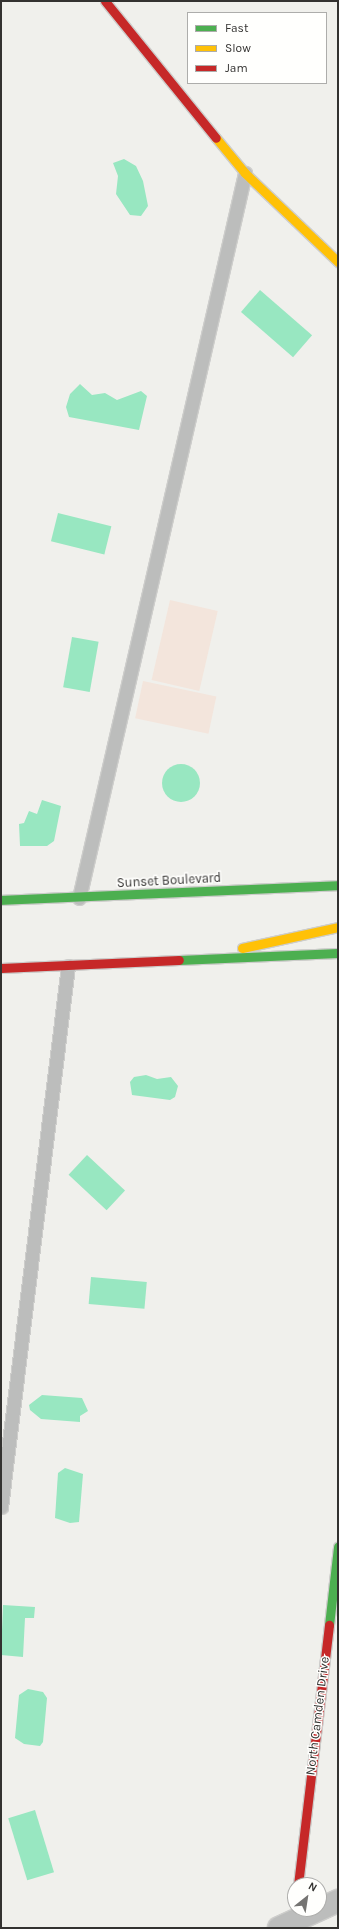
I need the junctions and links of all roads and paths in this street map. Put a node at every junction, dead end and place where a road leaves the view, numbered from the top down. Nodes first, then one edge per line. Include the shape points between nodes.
1 (105, 1) edge
2 (245, 173) junction
3 (338, 262) edge
4 (338, 885) edge
5 (79, 898) junction
6 (1, 900) edge
7 (338, 927) edge
8 (338, 954) edge
9 (174, 962) junction
10 (68, 966) junction
11 (1, 968) edge
12 (1, 1507) edge
13 (338, 1547) edge
14 (299, 1877) edge
15 (338, 1902) edge
16 (291, 1921) edge

1 - 2 main road
2 - 3 main road
2 - 5 lane
4 - 5 main road, Sunset Boulevard
5 - 6 main road, Sunset Boulevard
7 - 9 main road
8 - 9 main road
9 - 10 main road
10 - 11 main road
10 - 12 lane
13 - 14 main road, North Camden Drive
15 - 16 street

